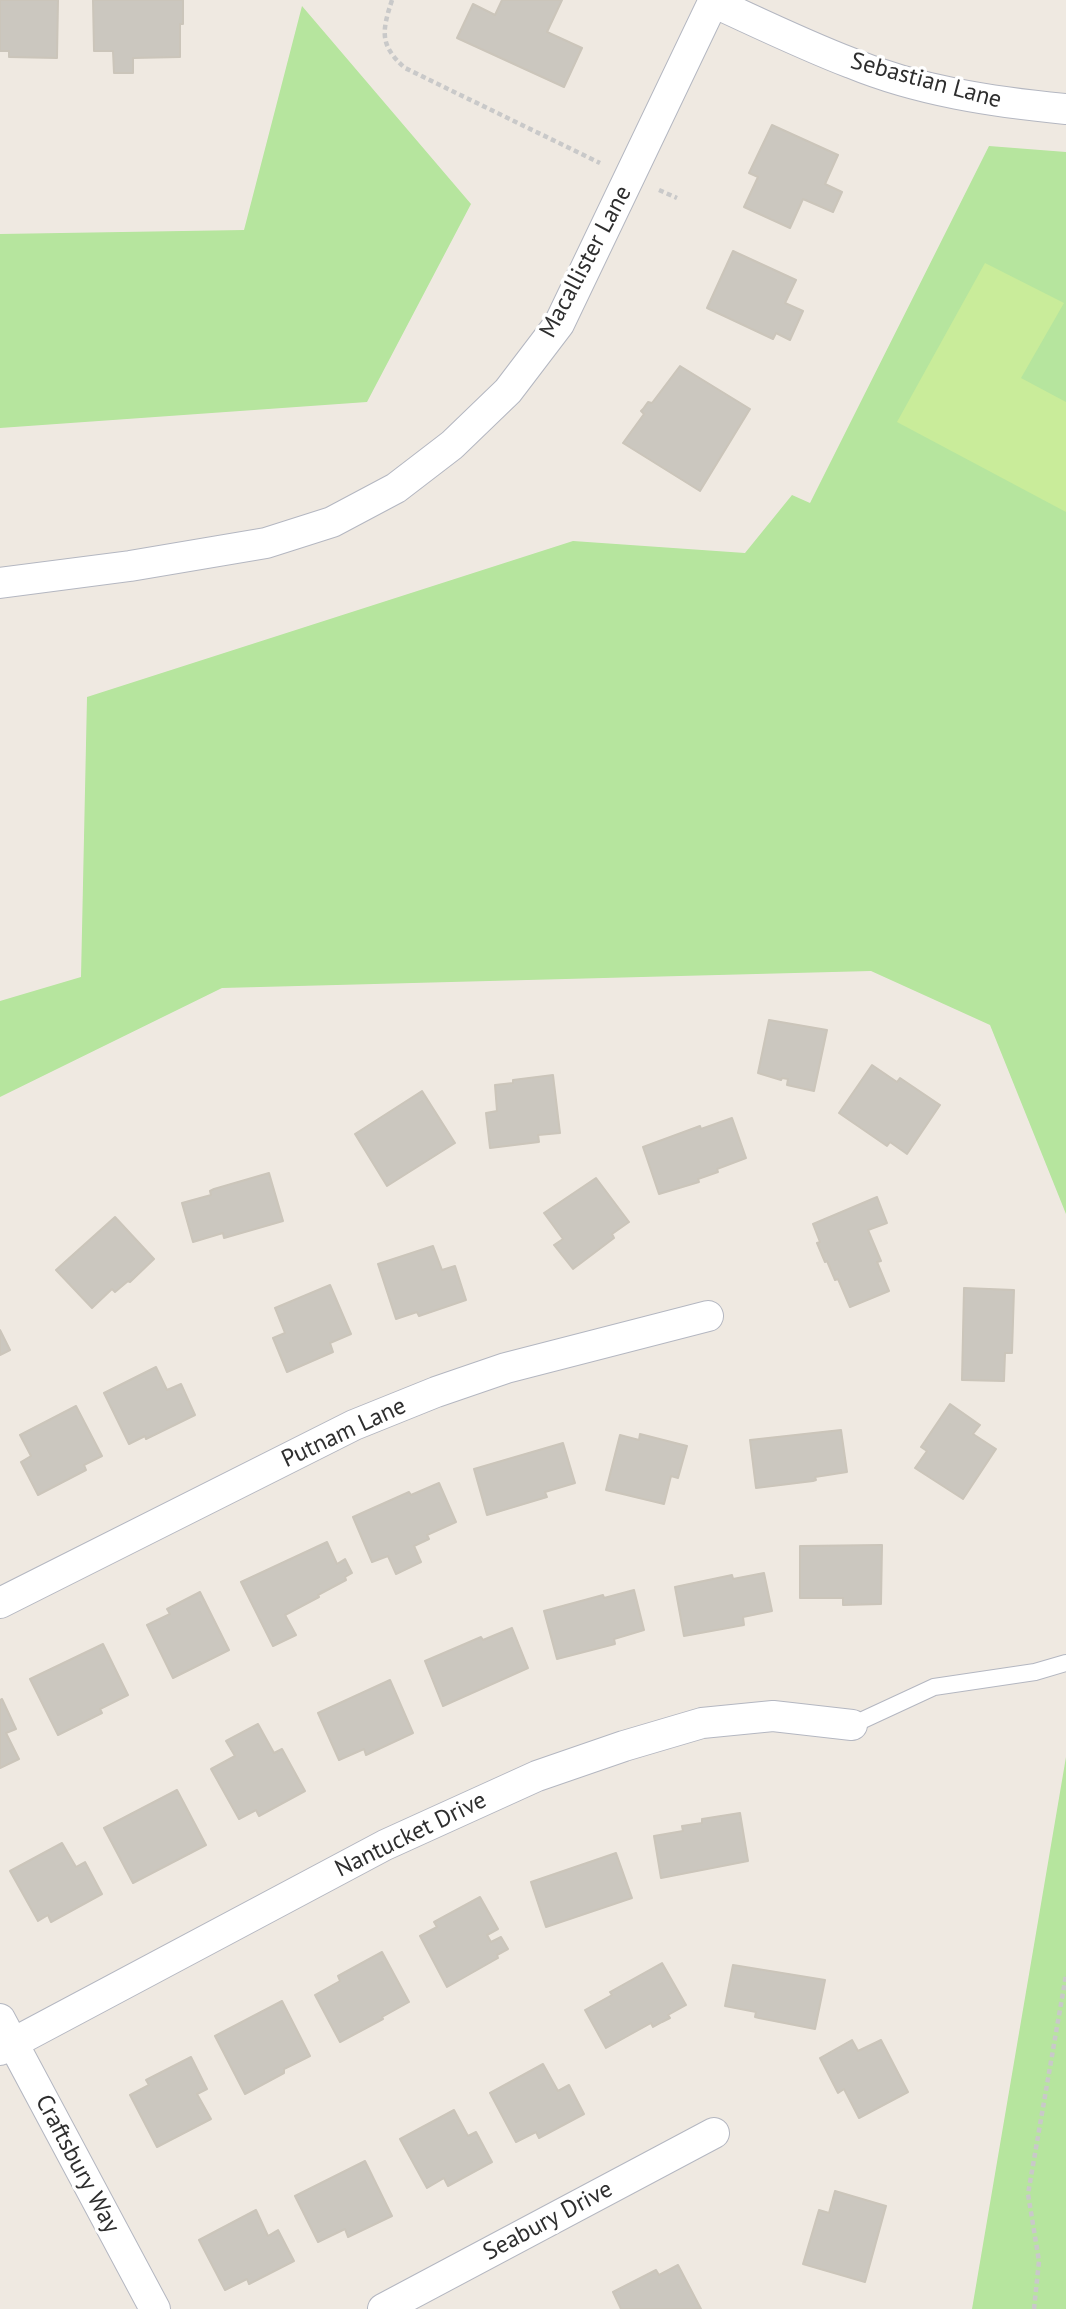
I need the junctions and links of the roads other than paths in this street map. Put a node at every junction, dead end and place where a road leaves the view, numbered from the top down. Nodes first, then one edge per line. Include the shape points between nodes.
1 (714, 1) edge
2 (1066, 109) edge
3 (0, 583) edge
4 (708, 1316) dead end
5 (0, 1603) edge
6 (1066, 1663) edge
7 (852, 1726) joint
8 (4, 2037) edge
9 (714, 2133) dead end
10 (155, 2309) edge
11 (383, 2309) edge

1 - 2 street, Sebastian Lane via 852,64 905,81 972,97
1 - 3 street, Macallister Lane via 559,324 508,391 452,445 396,488 332,522 266,543
4 - 5 street, Putnam Lane via 506,1368 366,1420
6 - 7 lane via 934,1687
7 - 8 street, Nantucket Drive via 773,1716 702,1723 537,1776 385,1845
8 - 10 street, Craftsbury Way
9 - 11 street, Seabury Drive

